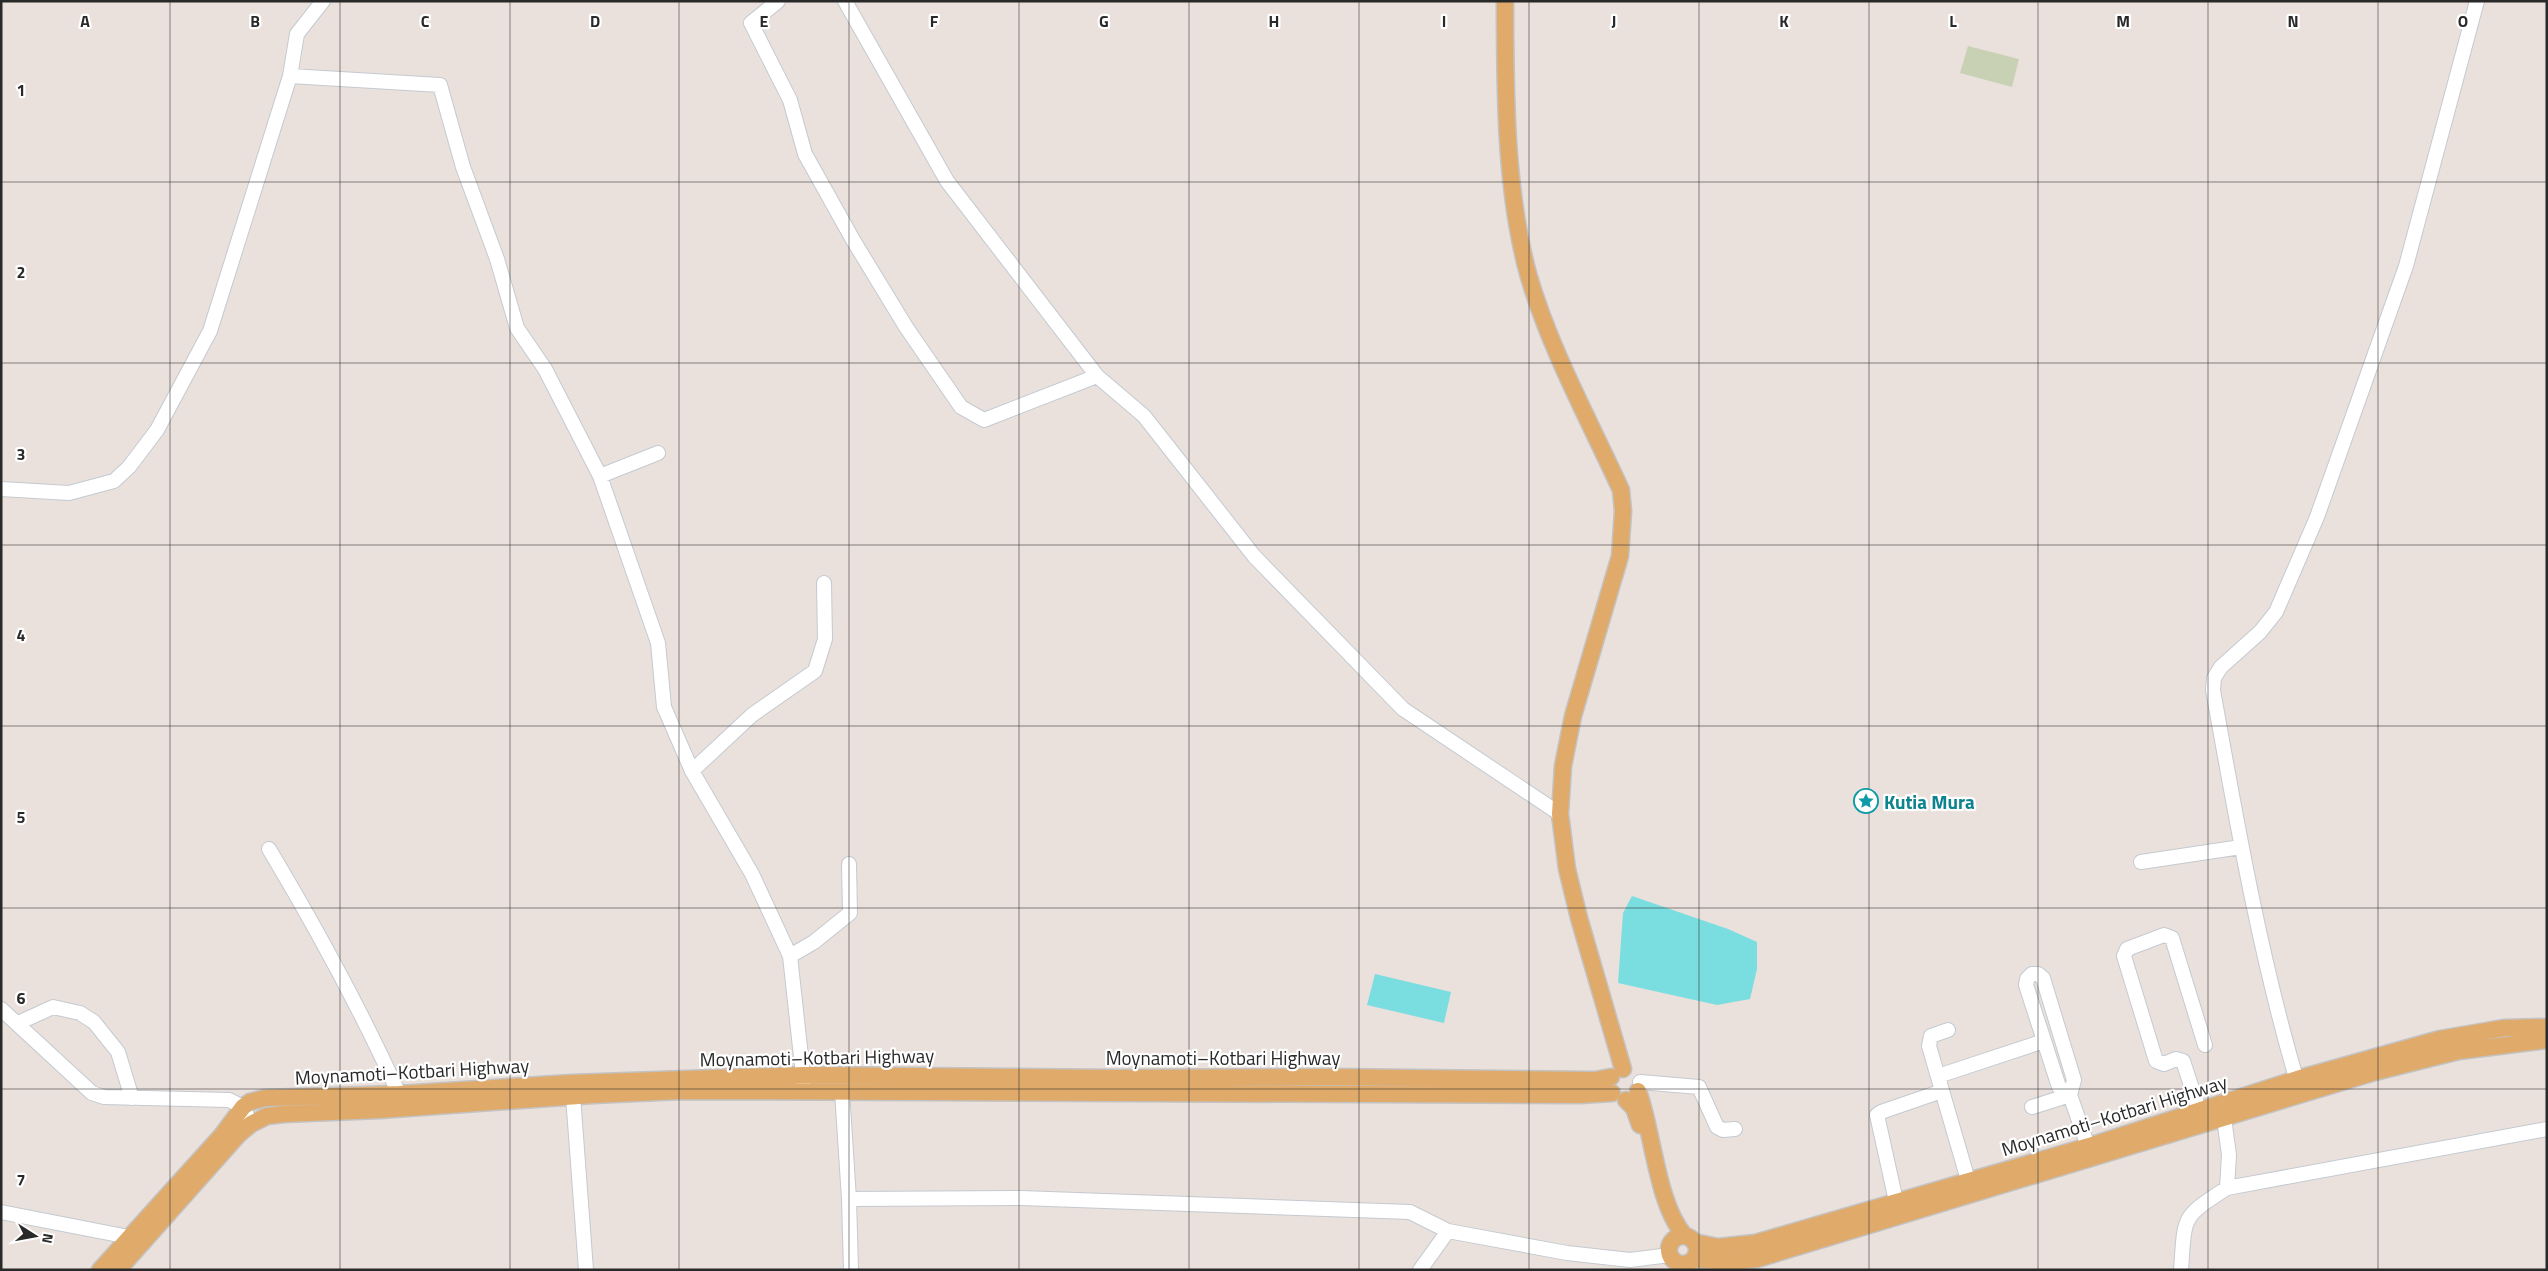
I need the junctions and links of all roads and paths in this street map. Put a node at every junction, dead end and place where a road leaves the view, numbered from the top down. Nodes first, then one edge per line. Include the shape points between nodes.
1 (323, 1) edge
2 (778, 1) edge
3 (845, 1) edge
4 (1505, 1) edge
5 (2477, 1) edge
6 (290, 76) junction
7 (1097, 376) junction
8 (658, 454) dead end
9 (600, 476) junction
10 (1, 489) edge
11 (824, 583) dead end
12 (692, 771) junction
13 (1560, 814) junction
14 (2241, 847) junction
15 (269, 849) dead end
16 (2141, 862) dead end
17 (849, 864) dead end
18 (790, 956) junction
19 (1, 1009) edge
20 (18, 1023) junction
21 (2547, 1027) edge
22 (1948, 1030) dead end
23 (2547, 1040) edge
24 (2044, 1041) junction
25 (2205, 1045) dead end
26 (1938, 1076) junction
27 (804, 1083) junction
28 (1116, 1085) junction
29 (1625, 1085) junction
30 (2299, 1087) junction
31 (842, 1091) junction
32 (1942, 1091) junction
33 (399, 1094) junction
34 (2070, 1095) junction
35 (573, 1096) junction
36 (132, 1098) junction
37 (243, 1107) junction
38 (2032, 1107) dead end
39 (2199, 1110) junction
40 (2224, 1118) junction
41 (251, 1124) junction
42 (1735, 1129) dead end
43 (2547, 1130) edge
44 (2090, 1152) junction
45 (1968, 1180) junction
46 (2227, 1188) junction
47 (849, 1199) junction
48 (1896, 1200) junction
49 (1, 1212) edge
50 (1448, 1231) junction
51 (133, 1242) junction
52 (1685, 1255) edge
53 (100, 1270) edge
54 (118, 1270) edge
55 (586, 1270) edge
56 (851, 1270) edge
57 (1420, 1270) edge
58 (2181, 1270) edge

1 - 6 street via 296,34
2 - 7 street via 751,23 790,100 805,154 852,240 906,328 961,407 984,420
3 - 7 street via 947,181
4 - 13 main road via 1508,143 1529,277 1548,328 1621,490 1623,512 1620,556 1573,716 1563,766
5 - 14 street via 2406,266 2317,518 2276,612 2214,678 2213,690
6 - 9 street via 440,85 463,166 497,259 517,328 545,369
6 - 10 street via 210,331 157,430 114,481 69,493
7 - 13 street via 1144,416 1254,556 1403,709
8 - 9 street
9 - 12 street via 658,643 664,707
11 - 12 street via 825,639 815,670 752,716
12 - 18 street via 752,874
13 - 29 main road via 1579,918
14 - 16 street
14 - 30 street via 2271,989
15 - 33 street via 323,938 368,1024
17 - 18 street via 850,913 814,942
18 - 27 street
19 - 20 street
20 - 36 street via 92,1093
20 - 36 street via 53,1007 80,1013 94,1022 118,1052
21 - 30 main road, Moynamoti–Kotbari Highway via 2504,1028 2440,1039
22 - 26 street via 1931,1036 1929,1040
23 - 30 main road, Moynamoti–Kotbari Highway via 2459,1051
24 - 26 street
24 - 34 street via 2059,1087
24 - 34 street via 2026,985 2032,974 2043,978 2074,1080
25 - 39 street via 2172,938 2164,935 2127,949 2124,956 2156,1061 2164,1064 2176,1059 2183,1061
26 - 32 street
27 - 28 main road, Moynamoti–Kotbari Highway
27 - 31 main road, Moynamoti–Kotbari Highway
27 - 33 main road, Moynamoti–Kotbari Highway via 571,1083
27 - 35 main road, Moynamoti–Kotbari Highway
28 - 29 main road, Moynamoti–Kotbari Highway via 1329,1077 1595,1080
28 - 31 main road, Moynamoti–Kotbari Highway
29 - 42 street via 1699,1087 1717,1127
29 - 52 main road
30 - 39 main road, Moynamoti–Kotbari Highway
30 - 40 main road, Moynamoti–Kotbari Highway
31 - 47 street
32 - 45 street
32 - 48 street via 1877,1115
33 - 37 main road, Moynamoti–Kotbari Highway via 265,1098
34 - 38 street
34 - 44 street
35 - 41 main road, Moynamoti–Kotbari Highway via 284,1114 267,1116
35 - 55 street
36 - 37 street via 229,1100
37 - 41 street
37 - 51 main road, Moynamoti–Kotbari Highway
39 - 44 main road, Moynamoti–Kotbari Highway
40 - 44 main road, Moynamoti–Kotbari Highway
40 - 46 street via 2229,1155
41 - 51 main road, Moynamoti–Kotbari Highway
43 - 46 street
44 - 45 main road, Moynamoti–Kotbari Highway
44 - 52 main road, Moynamoti–Kotbari Highway via 1756,1260 1730,1262
45 - 48 main road, Moynamoti–Kotbari Highway
46 - 58 street via 2193,1210 2184,1226
47 - 50 street via 1022,1198 1410,1212
47 - 56 street
48 - 52 main road, Moynamoti–Kotbari Highway via 1755,1243
49 - 51 street
50 - 52 street via 1567,1253 1630,1260
50 - 57 street
51 - 53 main road, Moynamoti–Kotbari Highway
51 - 54 main road, Moynamoti–Kotbari Highway

